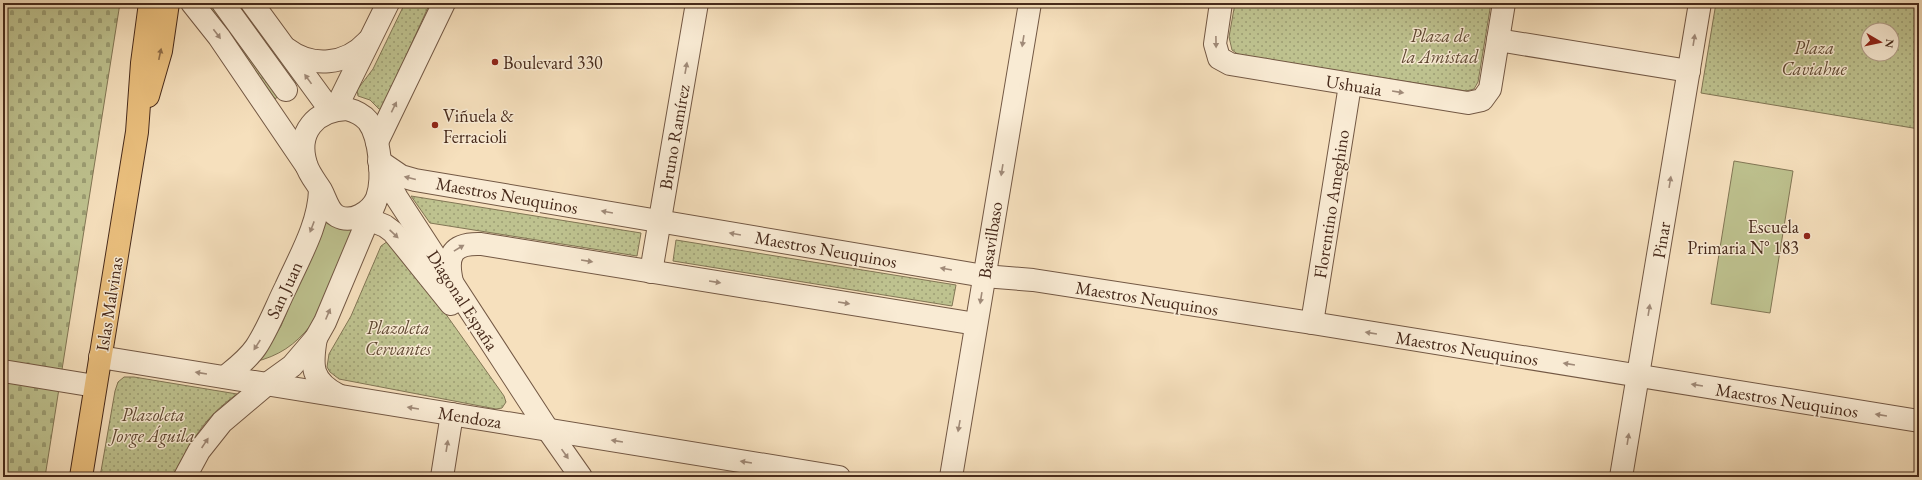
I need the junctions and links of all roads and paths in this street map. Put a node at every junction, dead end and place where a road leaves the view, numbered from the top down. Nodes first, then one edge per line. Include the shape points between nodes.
1 (150, 3) edge
2 (168, 3) edge
3 (192, 3) edge
4 (223, 3) edge
5 (252, 3) edge
6 (388, 3) edge
7 (444, 3) edge
8 (697, 3) edge
9 (1030, 3) edge
10 (1221, 3) edge
11 (1504, 3) edge
12 (1700, 3) edge
13 (371, 38) junction
14 (1498, 40) junction
15 (285, 48) junction
16 (1689, 71) junction
17 (1350, 84) junction
18 (286, 90) dead end
19 (333, 110) junction
20 (137, 132) junction
21 (379, 157) junction
22 (306, 165) junction
23 (320, 190) junction
24 (368, 212) junction
25 (660, 221) junction
26 (652, 272) junction
27 (984, 276) junction
28 (452, 282) junction
29 (1312, 323) junction
30 (976, 324) junction
31 (316, 338) junction
32 (100, 357) junction
33 (3, 371) edge
34 (1638, 376) junction
35 (225, 377) junction
36 (267, 384) junction
37 (95, 386) junction
38 (339, 396) junction
39 (452, 414) junction
40 (1919, 421) edge
41 (548, 430) junction
42 (81, 477) edge
43 (185, 477) edge
44 (442, 477) edge
45 (581, 477) edge
46 (839, 477) edge
47 (951, 477) edge
48 (1621, 477) edge

1 - 20 main road, Islas Malvinas
20 -> 2 main road, Islas Malvinas via 158,63
3 -> 22 street via 219,37
4 - 18 street
5 - 15 street
6 - 13 street
21 -> 7 street
25 -> 8 street, Bruno Ramírez
9 -> 27 street, Basavilbaso
10 -> 17 street, Ushuaia via 1215,44 1219,58 1224,62
11 - 14 street, Ushuaia
16 -> 12 street, Pinar
13 - 15 street via 353,54 331,61 300,58
13 - 19 street
14 - 16 street
17 -> 14 street, Ushuaia via 1475,103 1482,100 1490,89
19 -> 15 street
34 -> 16 street, Pinar
17 - 29 street, Florentino Ameghino
19 - 21 street, Diagonal España via 347,109 361,114 374,130
19 - 22 street via 318,117 308,130 304,153
20 - 32 main road, Islas Malvinas
21 - 24 street, Diagonal España via 380,182
25 -> 21 street, Maestros Neuquinos via 415,180 401,176
21 - 28 street, Diagonal España via 395,195
22 - 23 street
23 - 24 street via 328,206 338,216 345,218
23 -> 35 street, San Juan via 314,224 269,323 248,357
31 -> 24 street via 325,322
24 -> 41 street, Diagonal España via 402,241
25 - 26 street, Bruno Ramírez
27 -> 25 street, Maestros Neuquinos
28 -> 26 street via 450,263 453,252 460,246 470,244
26 -> 30 street
27 - 29 street, Maestros Neuquinos via 1033,280
27 -> 30 street, Basavilbaso
28 - 41 street, Diagonal España
34 -> 29 street, Maestros Neuquinos
30 -> 47 street, Basavilbaso
31 - 36 street via 292,366
31 - 38 street via 315,374 319,382
35 -> 32 street, Mendoza
32 - 37 main road, Islas Malvinas
33 - 37 street
40 -> 34 street, Maestros Neuquinos
48 -> 34 street, Pinar
35 - 36 street, Mendoza
36 - 38 street, Mendoza
43 -> 36 street via 210,435
37 - 42 main road, Islas Malvinas
39 -> 38 street, Mendoza
39 - 41 street, Mendoza
44 -> 39 street
41 -> 45 street, Diagonal España
46 -> 41 street, Mendoza

